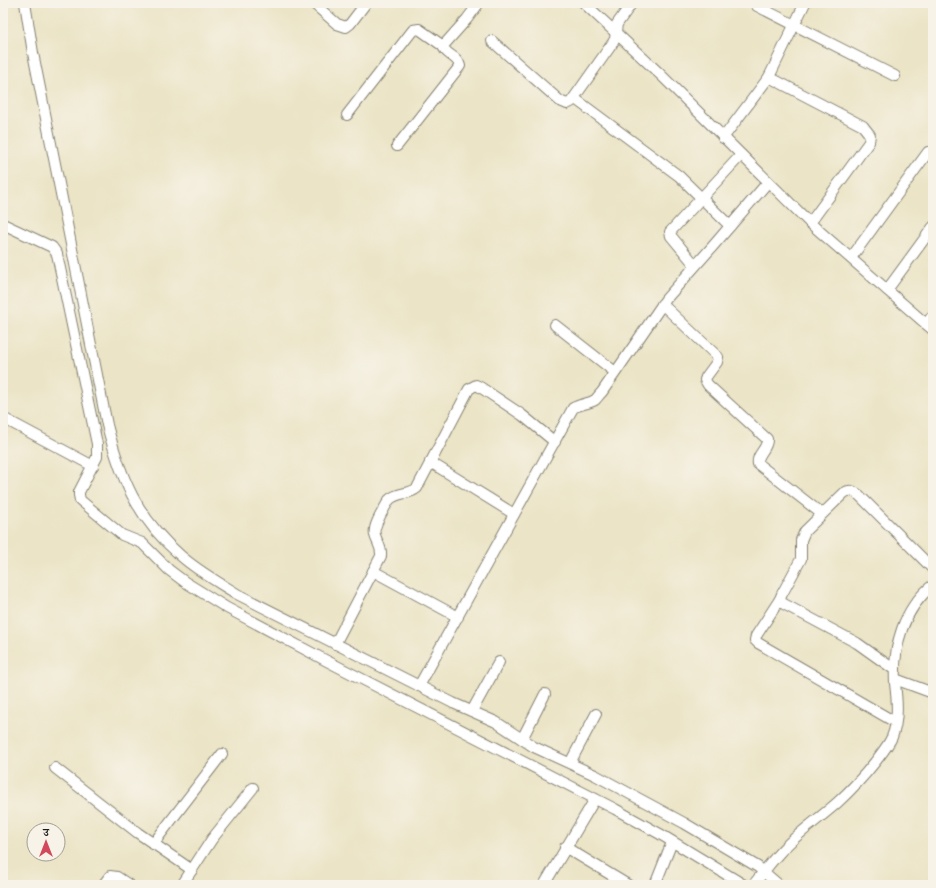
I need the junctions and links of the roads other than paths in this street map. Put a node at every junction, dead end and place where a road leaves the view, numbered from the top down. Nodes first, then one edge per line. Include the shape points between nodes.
1 (25, 3) edge
2 (313, 3) edge
3 (366, 3) edge
4 (479, 3) edge
5 (584, 3) edge
6 (632, 3) edge
7 (755, 3) edge
8 (805, 3) edge
9 (794, 25) junction
10 (615, 33) junction
11 (492, 41) dead end
12 (443, 46) junction
13 (895, 76) dead end
14 (769, 77) junction
15 (574, 98) junction
16 (348, 115) dead end
17 (723, 138) junction
18 (397, 146) dead end
19 (928, 152) dead end
20 (741, 155) junction
21 (768, 182) junction
22 (701, 198) junction
23 (810, 222) junction
24 (3, 224) edge
25 (730, 226) junction
26 (933, 227) edge
27 (851, 258) junction
28 (696, 265) junction
29 (887, 290) junction
30 (662, 304) junction
31 (933, 315) edge
32 (555, 325) dead end
33 (930, 327) edge
34 (616, 372) junction
35 (3, 418) edge
36 (554, 442) junction
37 (430, 462) junction
38 (93, 466) junction
39 (514, 514) junction
40 (822, 514) junction
41 (933, 569) edge
42 (373, 571) junction
43 (933, 585) edge
44 (780, 599) junction
45 (458, 617) junction
46 (335, 644) junction
47 (499, 662) dead end
48 (895, 675) junction
49 (419, 686) junction
50 (933, 693) edge
51 (545, 694) dead end
52 (472, 711) junction
53 (596, 714) dead end
54 (895, 722) junction
55 (522, 739) junction
56 (222, 754) dead end
57 (570, 763) junction
58 (55, 768) dead end
59 (253, 788) dead end
60 (595, 799) junction
61 (672, 842) junction
62 (153, 844) junction
63 (565, 847) junction
64 (192, 870) junction
65 (755, 880) edge
66 (103, 885) edge
67 (129, 885) edge
68 (182, 885) edge
69 (544, 885) edge
70 (628, 885) edge
71 (655, 885) edge
72 (779, 885) edge

1 - 46 street via 105,417 114,453 129,491 145,517 181,556 195,567 237,594
2 - 3 street via 337,24 346,27
4 - 12 street
5 - 10 street
6 - 10 street via 617,24
7 - 9 street via 756,6
8 - 9 street
9 - 13 street
9 - 14 street
10 - 15 street via 612,44
10 - 17 street
11 - 15 street via 560,102 567,104
12 - 16 street via 419,29 413,30
12 - 18 street via 444,50 458,60 460,66
14 - 17 street
14 - 23 street via 863,126 870,135 869,142
15 - 22 street via 688,183
17 - 20 street
19 - 27 street
20 - 21 street
20 - 22 street
21 - 23 street
21 - 25 street
22 - 25 street
22 - 28 street via 670,232
23 - 27 street
24 - 38 street via 52,247 57,254 97,444 97,458
25 - 28 street
26 - 29 street
27 - 29 street
28 - 30 street
29 - 33 street
30 - 34 street
30 - 40 street via 718,357 705,380 767,439 767,445 757,459 758,464
31 - 33 street
32 - 34 street
34 - 36 street via 594,400 573,408
35 - 38 street
36 - 37 street via 518,412 476,386 469,389
36 - 39 street
37 - 39 street
37 - 42 street via 417,488 392,497 376,524 374,534 382,552
38 - 60 street via 80,492 80,500 118,532 142,543 185,582 227,608 327,661
39 - 45 street
40 - 41 street via 847,490 852,491
40 - 44 street via 803,535 800,558
42 - 45 street
42 - 46 street
43 - 48 street via 918,599 903,624 896,652
44 - 48 street via 782,603 857,643
44 - 54 street via 755,640
45 - 49 street
46 - 49 street
47 - 52 street
48 - 50 street
48 - 54 street
49 - 52 street
51 - 55 street
52 - 55 street via 496,722
53 - 57 street
54 - 65 street via 892,737 868,770 838,802 785,847
55 - 57 street
56 - 62 street
57 - 65 street via 684,823
58 - 62 street
59 - 64 street via 212,839
60 - 61 street
60 - 63 street
61 - 65 street
61 - 71 street
62 - 64 street
63 - 69 street
63 - 70 street
64 - 68 street
65 - 72 street
66 - 67 street via 110,876 113,876

